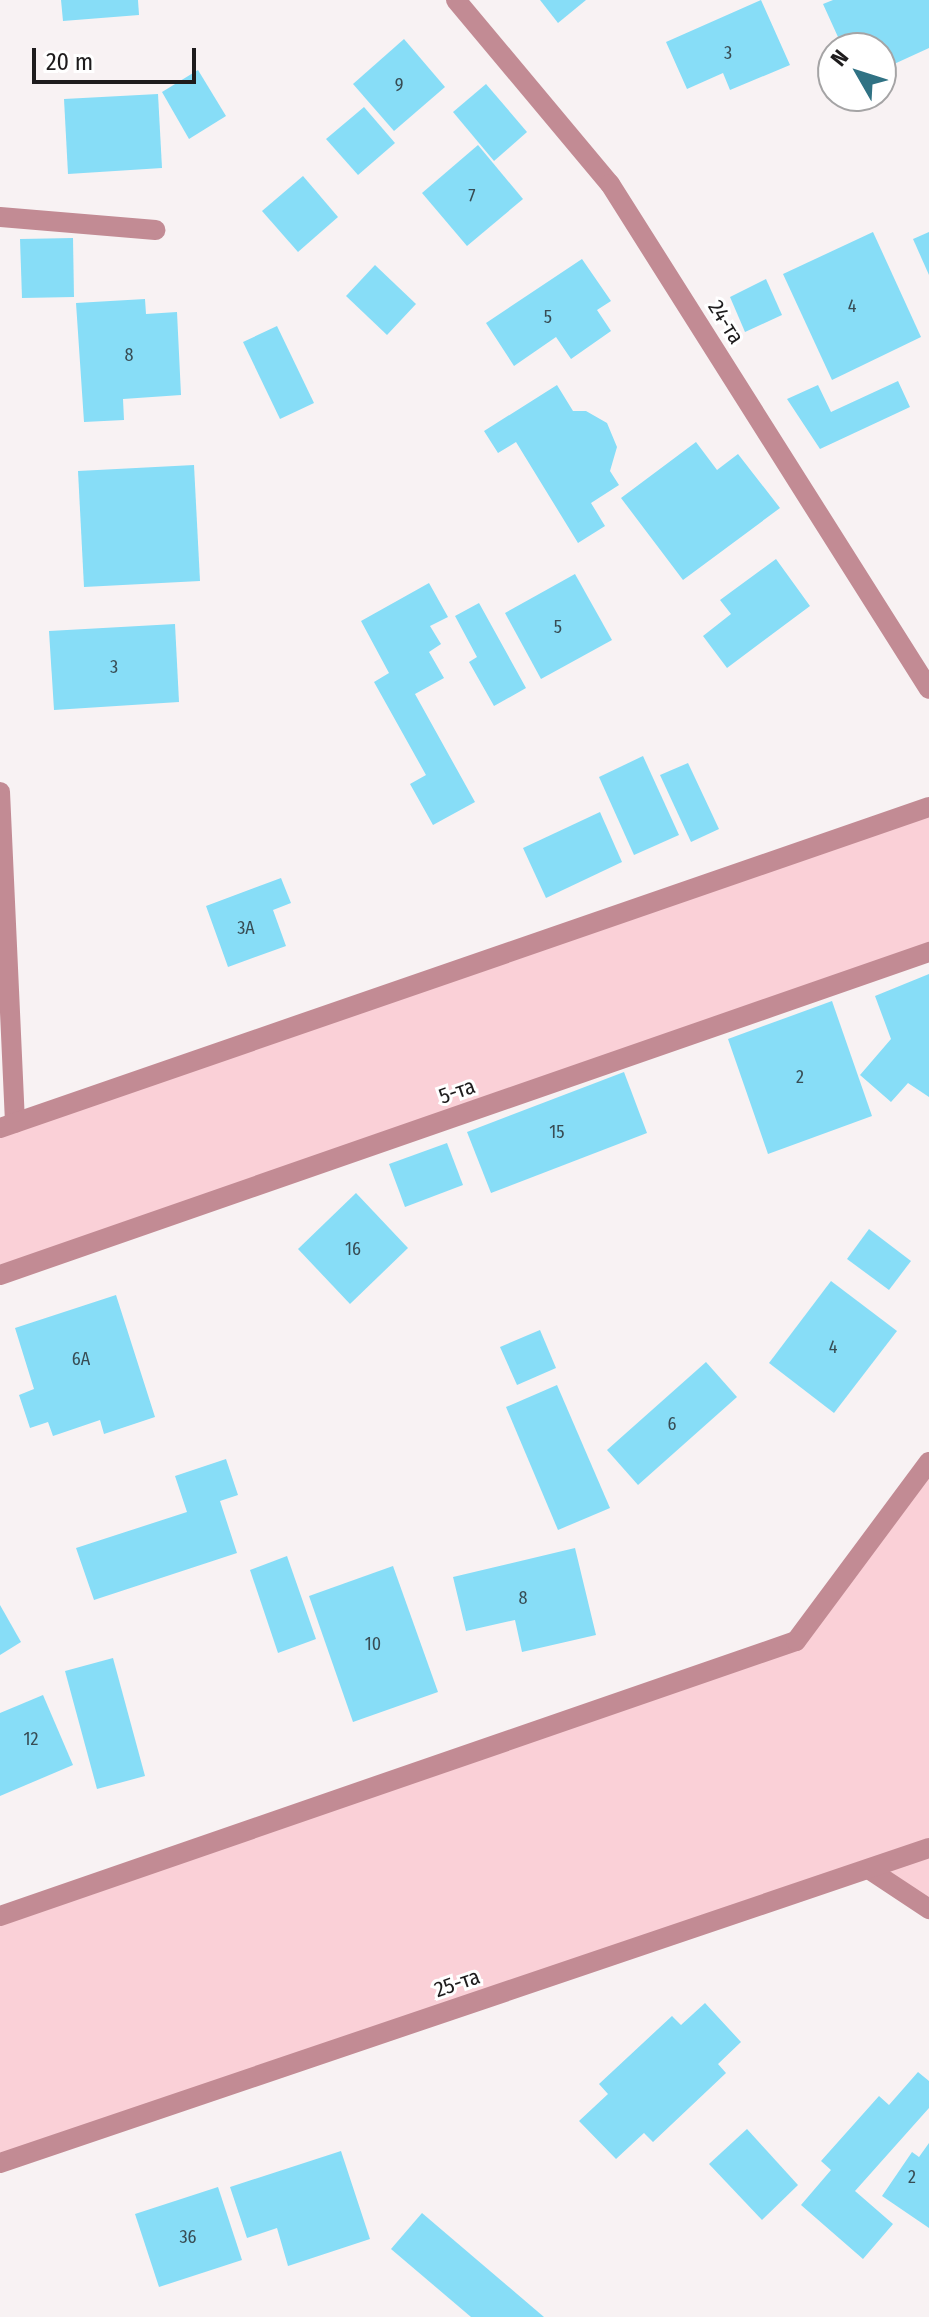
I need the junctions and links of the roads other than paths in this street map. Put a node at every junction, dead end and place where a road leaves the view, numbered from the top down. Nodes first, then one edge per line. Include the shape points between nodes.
1 (456, 0) edge
2 (0, 217) edge
3 (155, 230) dead end
4 (929, 689) edge
5 (0, 792) edge
6 (929, 807) edge
7 (929, 952) edge
8 (7, 1126) edge
9 (0, 1275) edge
10 (929, 1462) edge
11 (929, 1848) edge
12 (870, 1870) junction
13 (929, 1909) edge
14 (0, 1916) edge
15 (0, 2163) edge

1 - 4 street, 24-та via 610,184
2 - 3 street
5 - 8 street
6 - 8 street
7 - 9 street, 5-та
10 - 14 street via 796,1641
11 - 12 street, 25-та
12 - 13 street
12 - 15 street, 25-та

